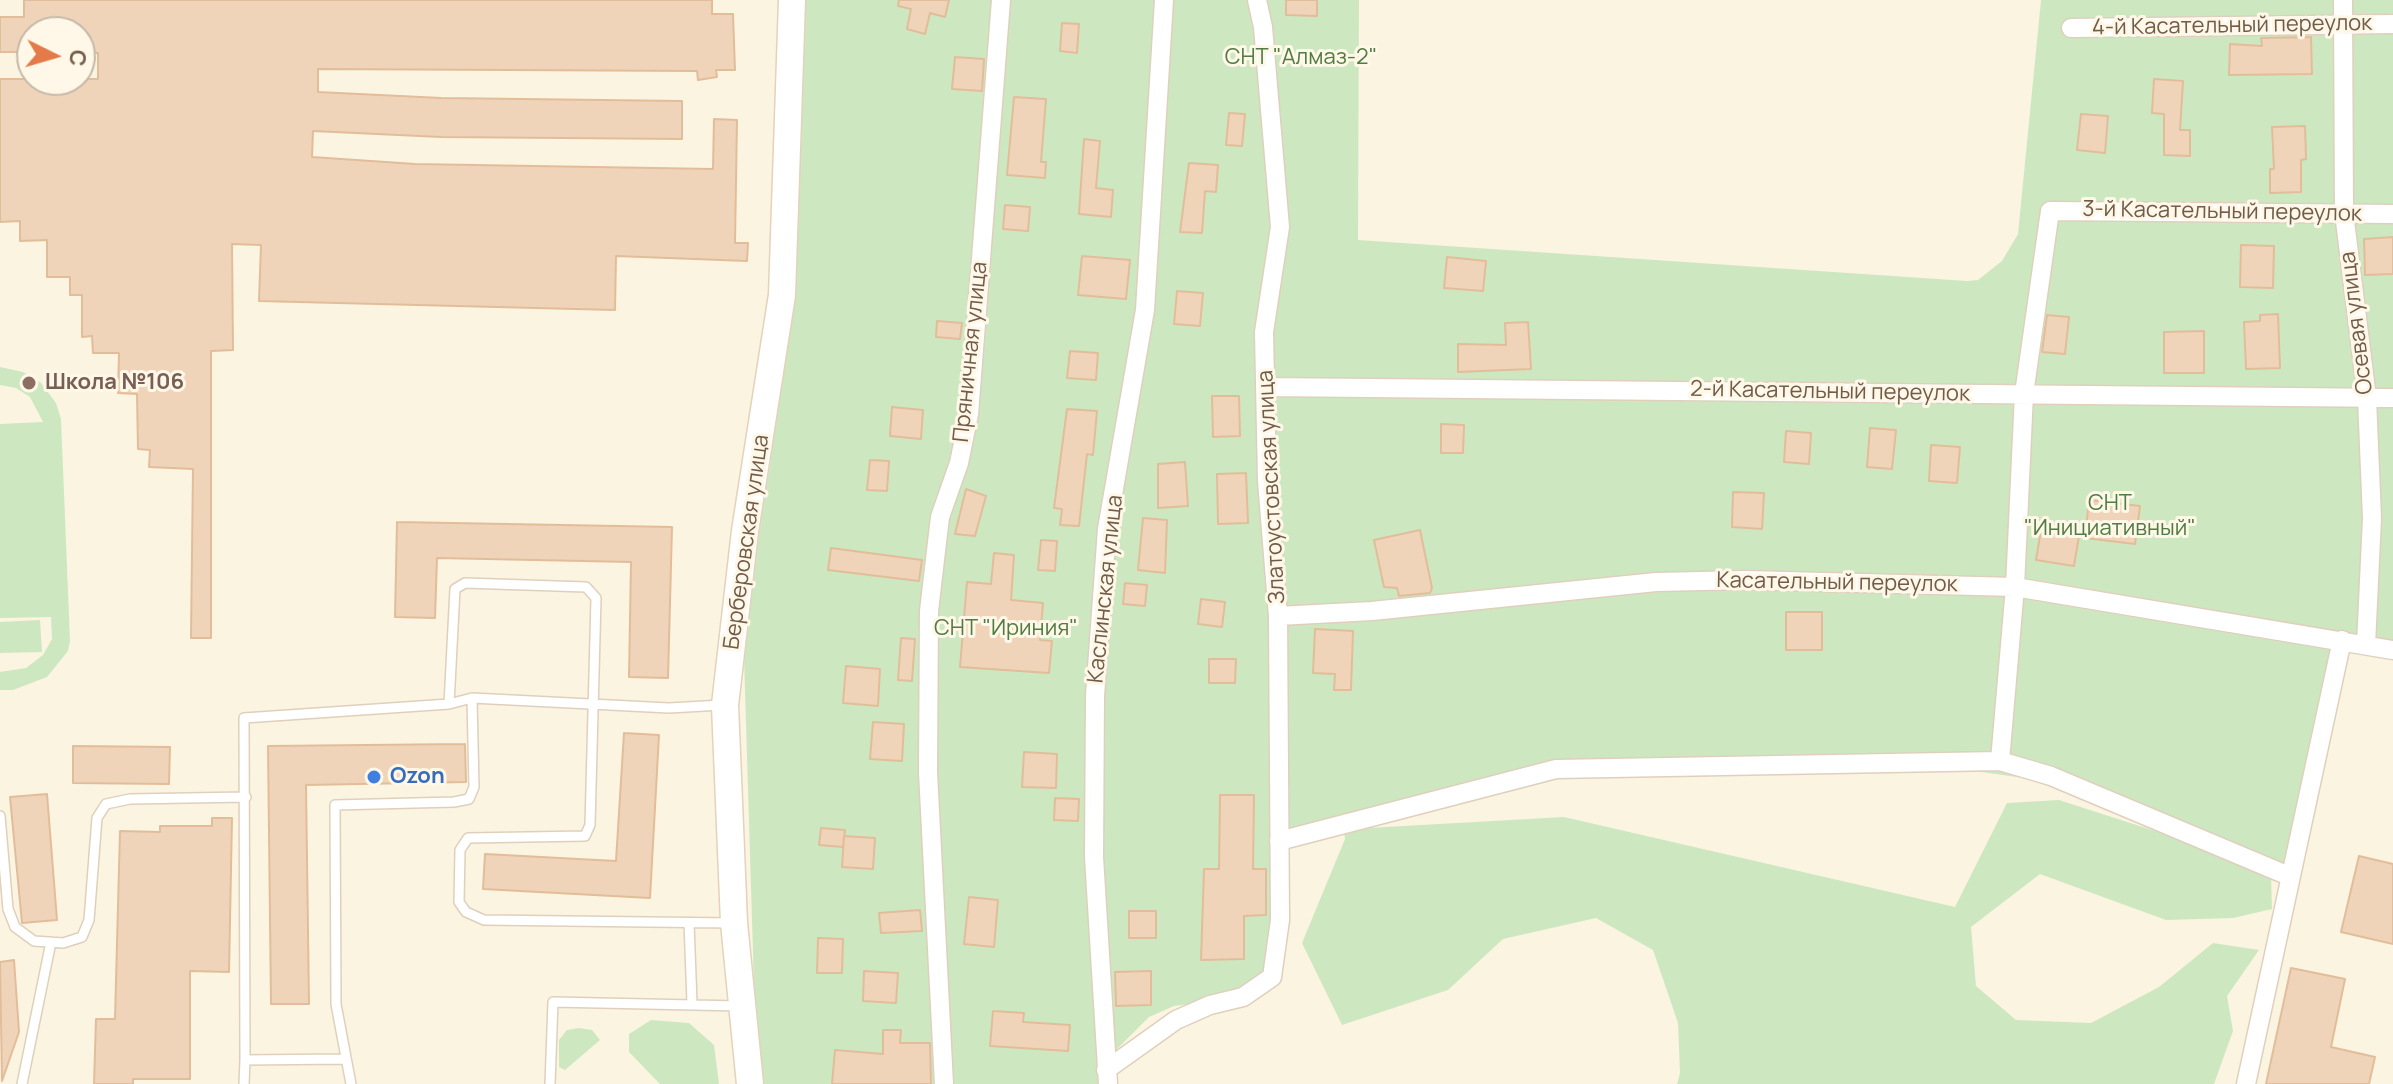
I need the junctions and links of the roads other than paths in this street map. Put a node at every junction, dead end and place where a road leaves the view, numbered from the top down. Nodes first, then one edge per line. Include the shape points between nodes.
1 (792, 0) edge
2 (1001, 0) edge
3 (1164, 0) edge
4 (1257, 0) edge
5 (2343, 0) edge
6 (2343, 24) junction
7 (2393, 24) edge
8 (2071, 28) dead end
9 (2344, 213) junction
10 (2393, 214) edge
11 (1267, 387) junction
12 (2024, 394) junction
13 (2367, 398) junction
14 (2393, 398) edge
15 (2015, 587) junction
16 (1278, 616) junction
17 (2342, 640) junction
18 (2366, 645) junction
19 (2393, 650) edge
20 (472, 698) junction
21 (593, 703) junction
22 (449, 704) junction
23 (725, 705) junction
24 (2000, 761) junction
25 (246, 797) junction
26 (0, 816) edge
27 (1279, 841) junction
28 (2289, 876) junction
29 (689, 923) junction
30 (734, 923) junction
31 (51, 942) junction
32 (692, 1003) junction
33 (743, 1006) junction
34 (344, 1059) junction
35 (245, 1060) junction
36 (1107, 1077) edge
37 (22, 1084) edge
38 (244, 1084) edge
39 (351, 1084) edge
40 (550, 1084) edge
41 (750, 1084) edge
42 (944, 1084) edge
43 (2246, 1084) edge

1 - 23 street, Берберовская улица via 782,295 745,531
2 - 42 street, Пряничная улица via 969,414 940,517 929,611 928,772
3 - 36 street, Каслинская улица via 1145,310 1107,529 1095,696 1094,857
4 - 11 street, Златоустовская улица via 1280,227 1264,332
5 - 6 street, Осевая улица
6 - 7 street, 4-й Касательный переулок
6 - 8 street, 4-й Касательный переулок
6 - 9 street, Осевая улица
9 - 10 street, 3-й Касательный переулок
9 - 12 street, 3-й Касательный переулок via 2050,211
9 - 13 street, Осевая улица
11 - 12 street, 2-й Касательный переулок
11 - 16 street, Златоустовская улица via 1267,481
12 - 13 street, 2-й Касательный переулок
12 - 15 street
13 - 14 street, 2-й Касательный переулок
13 - 18 street, Осевая улица via 2372,518
15 - 16 street, Касательный переулок via 1656,582
15 - 17 street, Касательный переулок
15 - 24 street
16 - 27 street, Златоустовская улица
17 - 18 street, Касательный переулок
17 - 28 street
18 - 19 street, Касательный переулок
20 - 21 lane
20 - 22 lane
20 - 34 lane via 474,787 469,799 335,805 336,1004
21 - 22 lane via 596,598 586,587 465,583 455,589
21 - 23 lane
21 - 29 lane via 590,825 585,836 468,838 460,850 459,902 466,912 484,920
22 - 25 lane via 244,718
23 - 30 street, Берберовская улица
24 - 27 street via 1556,769
24 - 28 street via 2051,776
25 - 31 lane via 106,804 97,818 89,920 82,937
25 - 35 lane
26 - 31 lane via 8,909 15,927 34,941
27 - 36 street, Златоустовская улица via 1280,920 1272,977 1243,997 1176,1020
28 - 43 street
29 - 30 lane
29 - 32 lane
30 - 33 street, Берберовская улица
31 - 37 lane
32 - 33 lane
32 - 40 lane via 553,1002
33 - 41 street, Берберовская улица
34 - 35 lane
34 - 39 lane
35 - 38 lane

